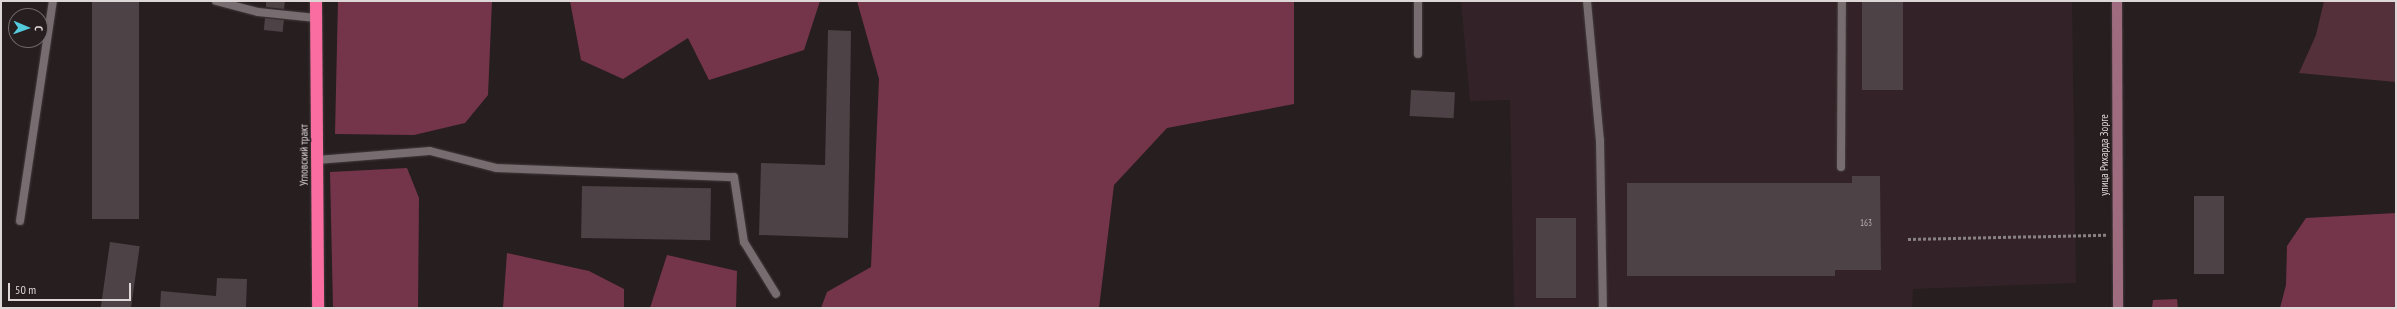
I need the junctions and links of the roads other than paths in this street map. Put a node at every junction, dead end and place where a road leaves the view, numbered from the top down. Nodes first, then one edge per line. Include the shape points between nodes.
1 (54, 1) edge
2 (216, 1) edge
3 (316, 1) edge
4 (1418, 1) edge
5 (1587, 1) edge
6 (1842, 1) edge
7 (2117, 1) edge
8 (316, 18) junction
9 (1418, 54) dead end
10 (317, 160) junction
11 (1841, 167) dead end
12 (20, 221) dead end
13 (776, 294) dead end
14 (318, 308) edge
15 (1603, 308) edge
16 (2118, 308) edge

1 - 12 lane
2 - 8 lane via 258,12
3 - 8 highway, Угловский тракт
4 - 9 lane
5 - 15 lane via 1600,140
6 - 11 lane
7 - 16 main road, улица Рихарда Зорге
8 - 10 highway, Угловский тракт
10 - 13 lane via 430,151 496,168 734,177 744,242
10 - 14 highway, Угловский тракт

